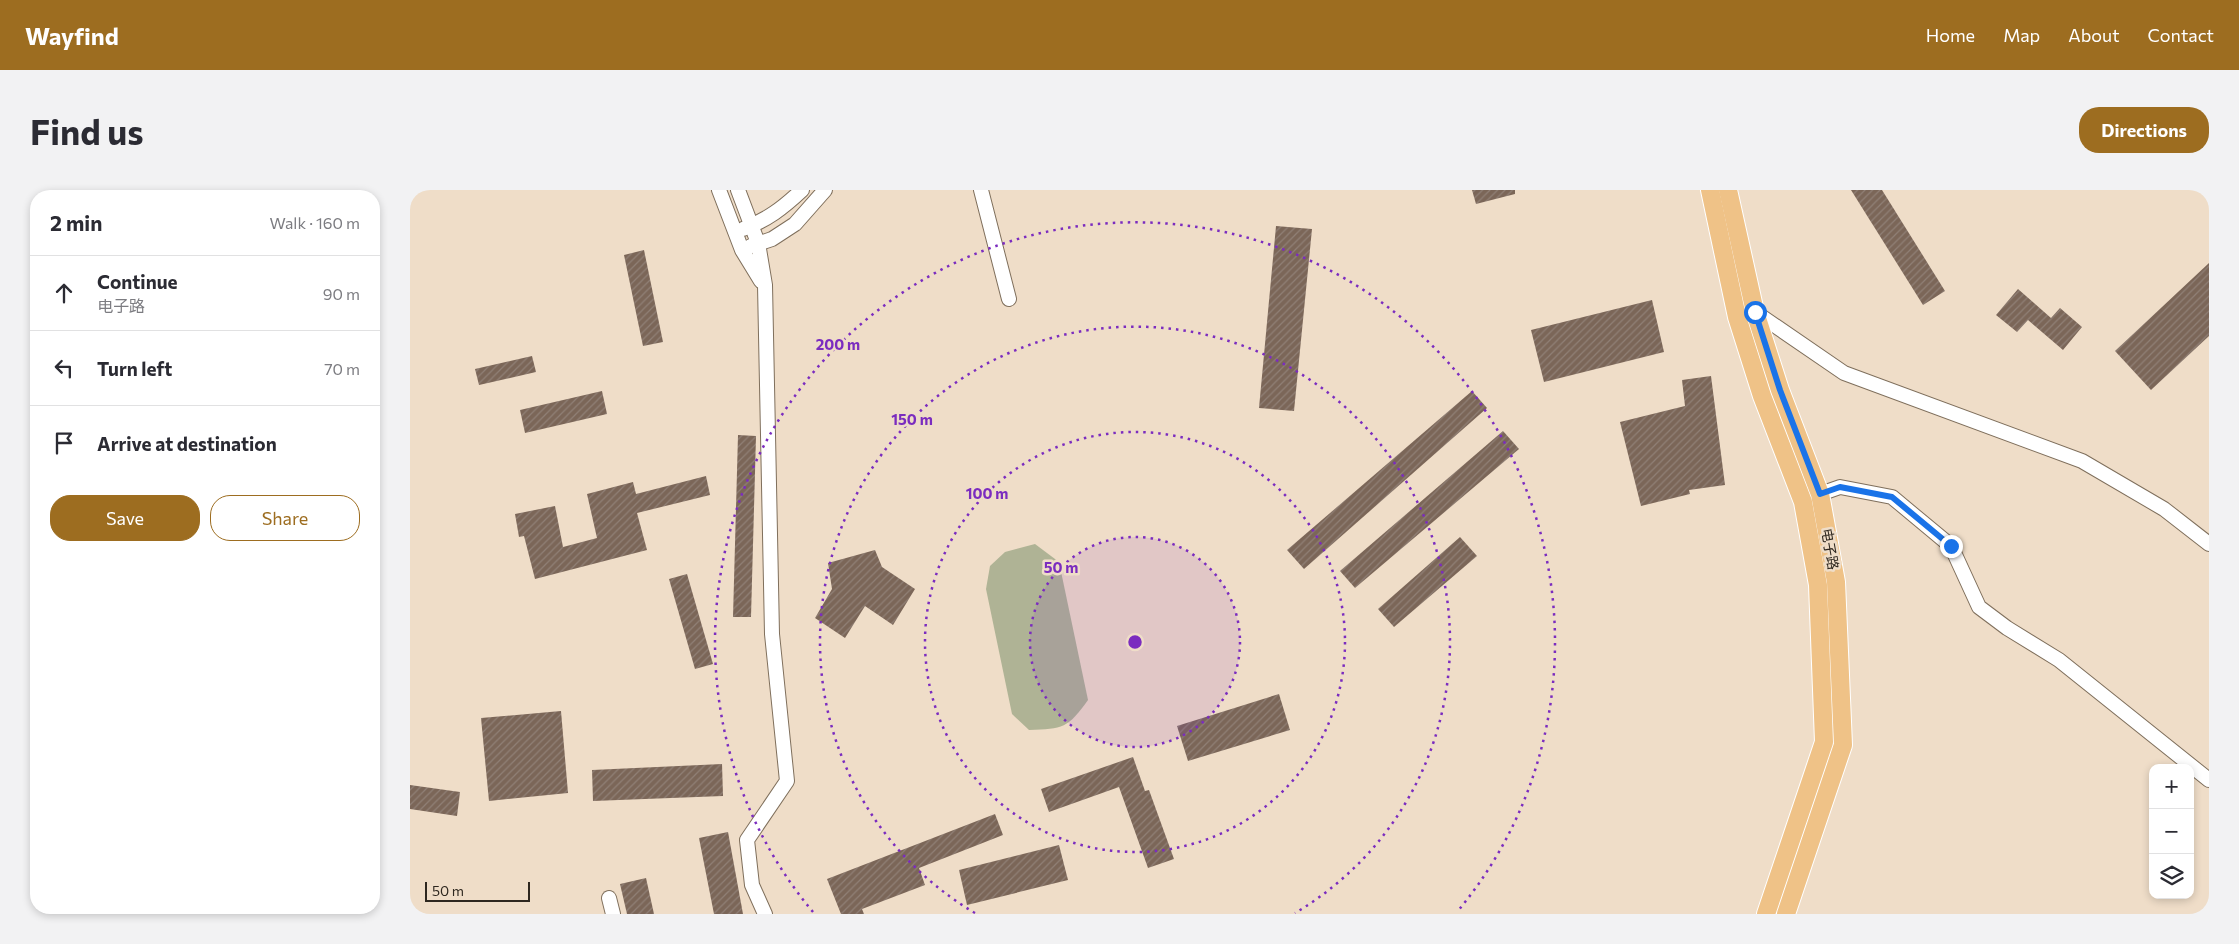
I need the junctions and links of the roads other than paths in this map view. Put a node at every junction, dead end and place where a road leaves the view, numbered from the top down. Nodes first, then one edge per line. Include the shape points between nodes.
1 (802, 190) edge
2 (826, 190) edge
3 (981, 190) edge
4 (1710, 190) edge
5 (1728, 190) edge
6 (738, 192) edge
7 (720, 194) edge
8 (752, 226) junction
9 (736, 232) junction
10 (758, 243) junction
11 (742, 250) junction
12 (764, 285) junction
13 (1009, 299) dead end
14 (1755, 312) junction
15 (1820, 494) junction
16 (2209, 544) edge
17 (2209, 780) edge
18 (609, 898) dead end
19 (613, 914) edge
20 (765, 914) edge
21 (1766, 914) edge
22 (1786, 914) edge

1 - 8 street via 783,209
2 - 10 street via 795,224 772,239
3 - 13 street
4 - 21 main road, 电子路 via 1737,317 1762,396 1803,502 1818,585 1824,742
5 - 14 main road, 电子路
6 - 8 street
7 - 9 street
8 - 9 street
8 - 10 street
9 - 11 street
10 - 11 street
10 - 12 street
11 - 12 street
12 - 20 street via 772,634 787,781 747,840 752,885
14 - 15 main road, 电子路 via 1780,390
14 - 16 street via 1844,372 2082,461 2164,509
15 - 17 street via 1840,487 1892,497 1951,546 1979,607 2006,628 2059,660
15 - 22 main road, 电子路 via 1836,582 1844,745
18 - 19 street

